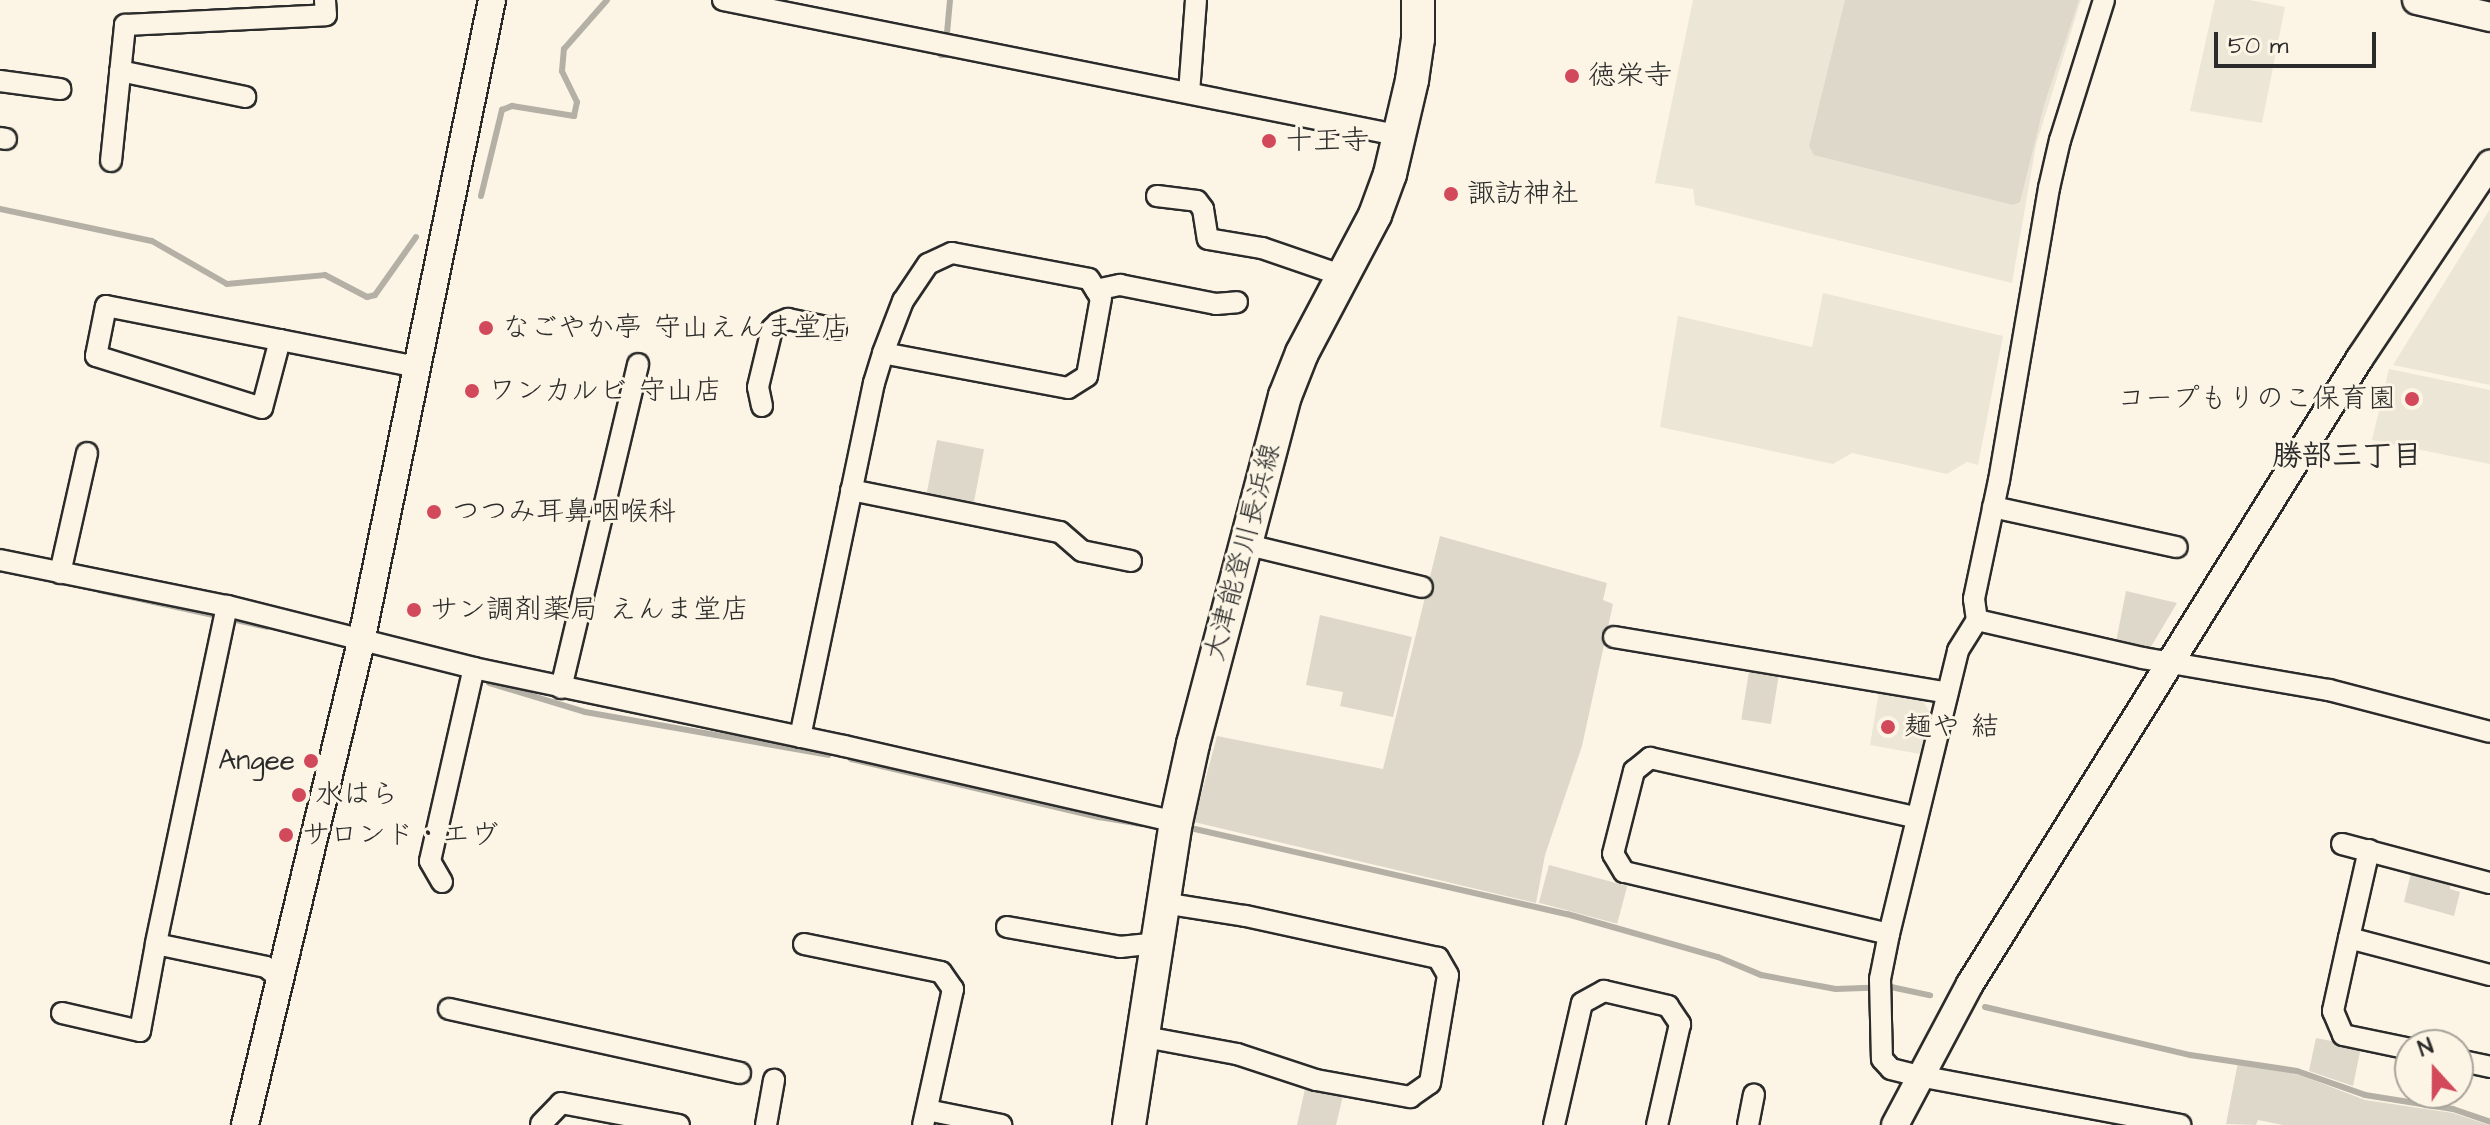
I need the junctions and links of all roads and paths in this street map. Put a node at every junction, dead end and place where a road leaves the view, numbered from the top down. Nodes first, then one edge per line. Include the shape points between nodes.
1 (325, 0) edge
2 (492, 0) edge
3 (723, 0) edge
4 (1196, 0) edge
5 (1418, 0) edge
6 (2104, 0) edge
7 (2417, 0) edge
8 (2490, 17) edge
9 (120, 71) junction
10 (0, 81) edge
11 (60, 89) dead end
12 (1189, 93) junction
13 (245, 97) dead end
14 (1401, 136) junction
15 (111, 161) dead end
16 (2490, 164) edge
17 (1157, 196) dead end
18 (1344, 276) junction
19 (1096, 290) junction
20 (1237, 302) dead end
21 (836, 329) dead end
22 (280, 340) junction
23 (883, 353) junction
24 (638, 364) dead end
25 (417, 367) junction
26 (762, 406) dead end
27 (87, 453) dead end
28 (851, 490) junction
29 (1993, 507) junction
30 (1244, 544) junction
31 (2177, 547) dead end
32 (0, 560) edge
33 (1131, 561) dead end
34 (60, 573) junction
35 (1422, 587) dead end
36 (225, 614) junction
37 (1977, 620) junction
38 (1614, 637) dead end
39 (361, 642) junction
40 (2172, 662) junction
41 (474, 668) junction
42 (561, 688) junction
43 (1947, 693) junction
44 (2490, 732) edge
45 (800, 737) junction
46 (1915, 817) junction
47 (1176, 822) junction
48 (2342, 844) dead end
49 (2369, 850) junction
50 (442, 882) dead end
51 (2490, 883) edge
52 (1164, 903) junction
53 (1007, 927) dead end
54 (1889, 934) junction
55 (2349, 938) junction
56 (1159, 943) junction
57 (156, 944) junction
58 (804, 944) dead end
59 (2490, 975) edge
60 (281, 979) junction
61 (449, 1009) dead end
62 (62, 1013) dead end
63 (1145, 1037) junction
64 (2394, 1046) edge
65 (740, 1073) dead end
66 (1919, 1076) junction
67 (774, 1080) dead end
68 (1754, 1095) dead end
69 (925, 1118) edge
70 (541, 1124) edge
71 (245, 1125) edge
72 (679, 1125) edge
73 (766, 1125) edge
74 (1001, 1125) edge
75 (1129, 1125) edge
76 (1554, 1125) edge
77 (1657, 1125) edge
78 (1748, 1125) edge
79 (1895, 1125) edge
80 (2180, 1125) edge

1 - 9 street via 326,15 125,25
2 - 25 street
3 - 12 street
4 - 12 street
5 - 14 main road, 大津能登川長浜線 via 1418,39
6 - 29 street via 2054,164
7 - 8 main road
9 - 13 street
9 - 15 street
10 - 11 street
12 - 14 street
14 - 18 main road, 大津能登川長浜線 via 1375,215
16 - 40 street via 2360,358
17 - 18 street via 1197,201 1208,239 1262,248
18 - 30 main road, 大津能登川長浜線 via 1285,396
19 - 20 street via 1120,285 1216,304
19 - 23 street via 1089,279 952,253 928,264 903,301
19 - 23 street via 1101,298 1087,376 1068,388
21 - 26 street via 788,319 772,329 758,387
22 - 22 street via 106,306 96,356 262,408
22 - 25 street
23 - 28 street
24 - 42 street
25 - 39 street
27 - 34 street
28 - 33 street via 1060,532 1082,551
28 - 45 street
29 - 31 street
29 - 37 street via 1974,599
30 - 35 street
30 - 47 main road, 大津能登川長浜線
32 - 34 street
34 - 36 street
36 - 39 street
36 - 57 street
37 - 40 street
37 - 43 street via 1958,651
38 - 43 street
39 - 41 street
39 - 60 street
40 - 44 street via 2329,690
40 - 66 street via 1970,984
41 - 42 street
41 - 50 street via 430,861
42 - 45 street
43 - 46 street
45 - 47 street
46 - 54 street
46 - 54 street via 1650,758 1634,771 1613,854 1624,872
47 - 52 main road, 大津能登川長浜線
48 - 49 street
49 - 51 street
49 - 55 street
52 - 56 main road, 大津能登川長浜線
52 - 63 street via 1438,958 1448,975 1430,1083 1410,1097 1316,1080 1237,1054
53 - 56 street via 1120,947
54 - 66 street via 1880,986 1882,1059 1891,1069
55 - 59 street
55 - 64 street via 2333,1011 2343,1035
56 - 63 main road, 大津能登川長浜線
57 - 60 street via 266,967
57 - 62 street via 140,1031
58 - 69 street via 941,972 953,989
60 - 71 street
61 - 65 street
63 - 75 main road, 大津能登川長浜線
66 - 79 street
66 - 80 street
67 - 73 street
68 - 78 street
69 - 74 street
70 - 72 street via 561,1103
76 - 77 street via 1582,1003 1604,991 1668,1006 1680,1024

